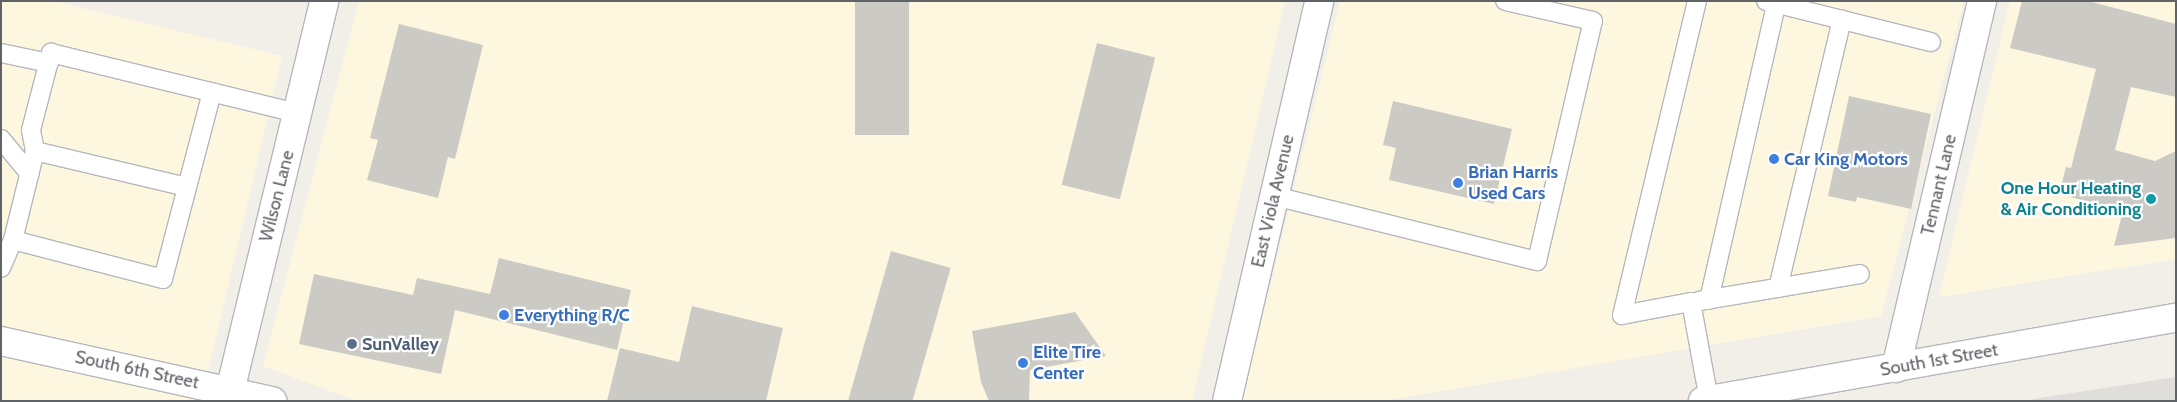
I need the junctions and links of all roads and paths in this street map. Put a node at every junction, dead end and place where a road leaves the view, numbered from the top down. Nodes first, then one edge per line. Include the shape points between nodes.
1 (324, 1) edge
2 (1319, 1) edge
3 (1505, 1) edge
4 (1697, 1) edge
5 (1982, 1) edge
6 (1771, 3) edge
7 (1842, 20) junction
8 (1931, 42) dead end
9 (1, 53) edge
10 (49, 63) junction
11 (212, 92) junction
12 (297, 114) junction
13 (1, 139) edge
14 (35, 151) junction
15 (30, 174) junction
16 (187, 187) junction
17 (1274, 196) junction
18 (13, 240) junction
19 (1, 268) edge
20 (1860, 274) dead end
21 (1778, 288) junction
22 (1709, 300) junction
23 (1691, 302) junction
24 (2176, 318) edge
25 (1, 341) edge
26 (1896, 368) junction
27 (230, 391) junction
28 (1706, 400) edge
29 (272, 401) edge
30 (1227, 401) edge

1 - 12 street, Wilson Lane
2 - 17 street, East Viola Avenue
3 - 17 lane via 1593,21 1538,261
4 - 23 lane via 1622,315
5 - 26 street, Tennant Lane
6 - 7 lane
6 - 22 lane
7 - 8 lane
7 - 21 lane
9 - 10 lane
10 - 11 lane via 51,53
10 - 14 lane via 31,130
11 - 12 lane
11 - 16 lane
12 - 27 street, Wilson Lane
13 - 15 lane
14 - 15 lane
14 - 16 lane
15 - 18 lane
16 - 18 lane via 163,279
17 - 30 street, East Viola Avenue
18 - 19 lane
20 - 21 lane
21 - 22 lane
22 - 23 lane
23 - 28 lane
24 - 26 street, South 1st Street
25 - 27 street, South 6th Street
26 - 28 street, South 1st Street
27 - 29 street, South 6th Street

